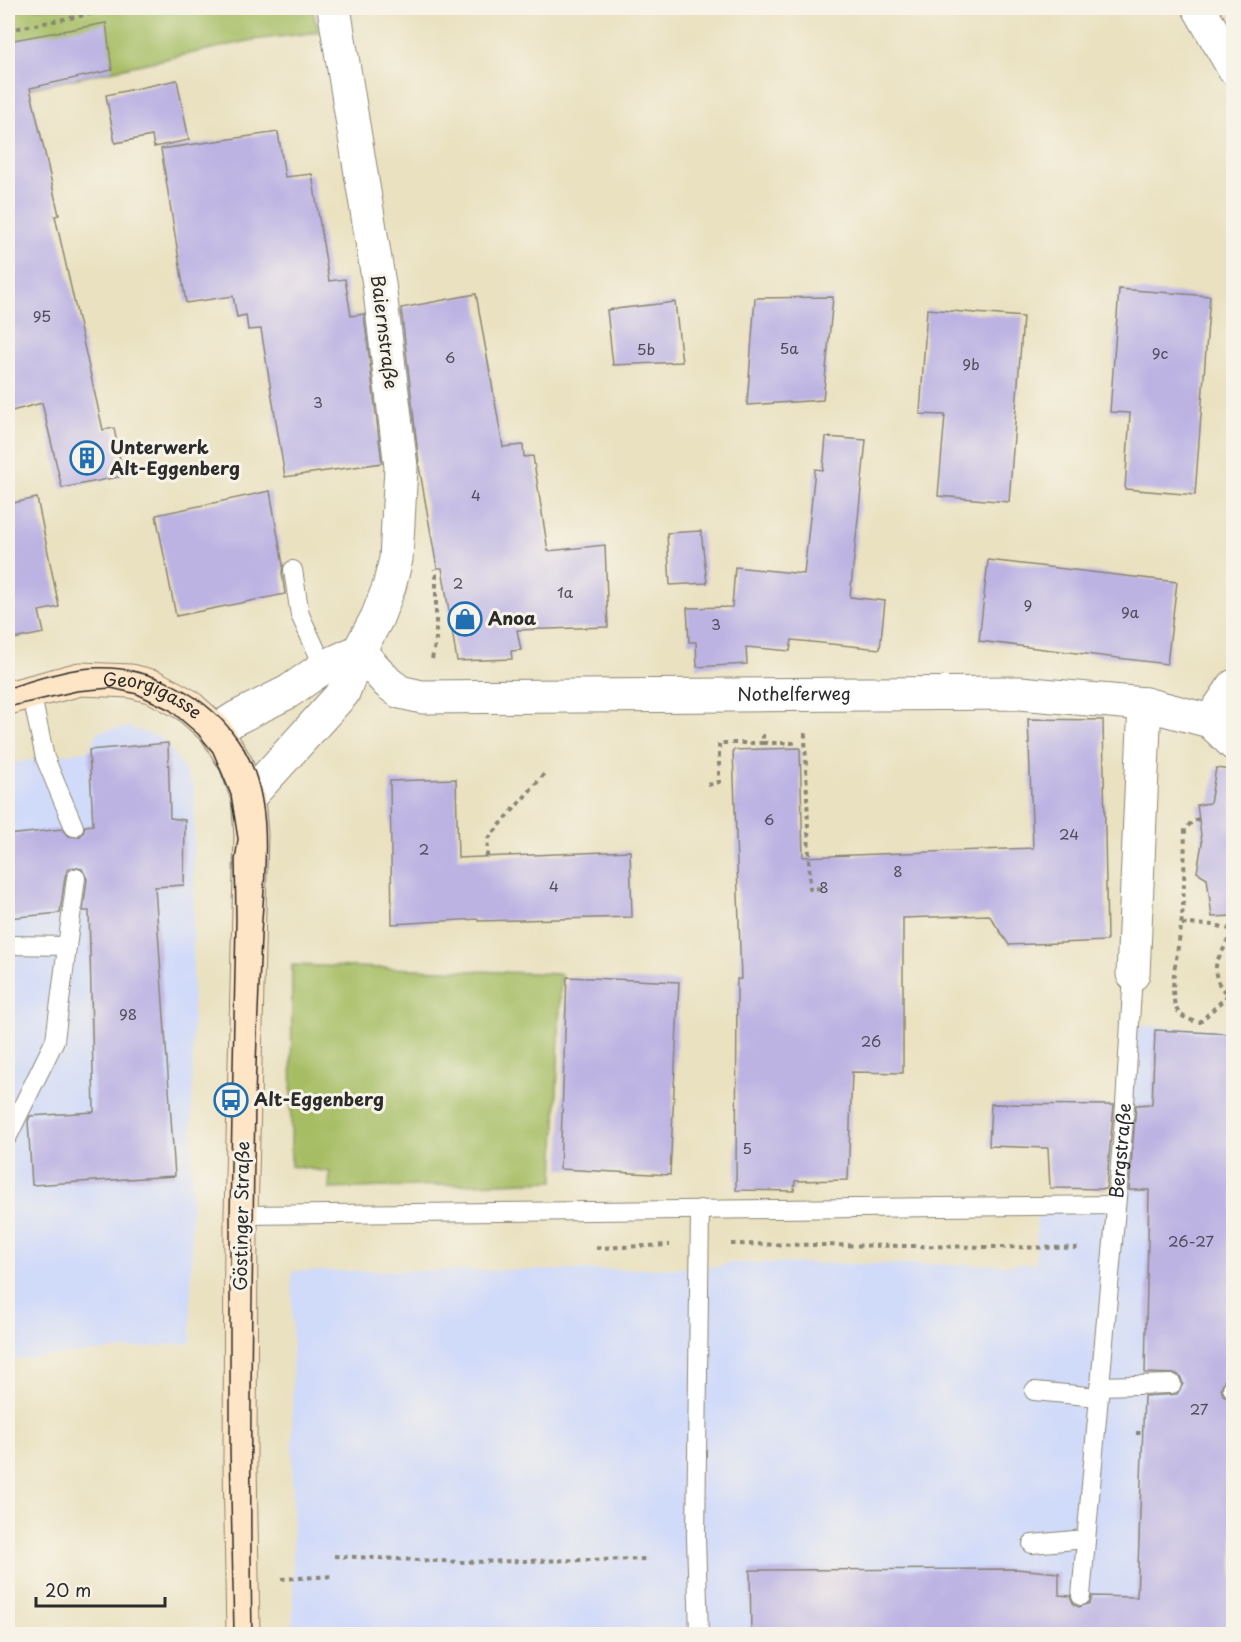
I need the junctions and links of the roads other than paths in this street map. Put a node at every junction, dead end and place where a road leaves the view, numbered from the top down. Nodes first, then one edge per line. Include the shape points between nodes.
1 (334, 8) edge
2 (1199, 8) edge
3 (1233, 69) edge
4 (293, 570) dead end
5 (359, 651) junction
6 (324, 667) junction
7 (1233, 686) edge
8 (19, 695) edge
9 (1145, 704) junction
10 (1210, 721) junction
11 (216, 731) junction
12 (1233, 744) edge
13 (248, 798) junction
14 (74, 827) dead end
15 (76, 878) dead end
16 (8, 945) edge
17 (67, 946) junction
18 (1132, 974) joint
19 (8, 1136) edge
20 (1116, 1205) junction
21 (700, 1209) junction
22 (241, 1215) junction
23 (1172, 1384) dead end
24 (1034, 1391) dead end
25 (1098, 1392) junction
26 (1085, 1539) junction
27 (1032, 1544) dead end
28 (1081, 1596) dead end
29 (243, 1635) edge
30 (699, 1635) edge

1 - 5 street, Baiernstraße via 379,284 401,467 396,559 377,618
2 - 3 street
4 - 6 lane via 300,615
5 - 6 street
5 - 9 street, Nothelferweg via 400,692 422,697 1020,693
5 - 13 street, Baiernstraße via 343,693
6 - 11 street via 288,692
7 - 10 street
8 - 11 main road, Georgigasse via 80,680 131,681 154,687 187,705
8 - 14 lane
9 - 10 street, Nothelferweg
9 - 18 street, Bergstraße
10 - 12 street
11 - 13 main road, Georgigasse via 236,764
13 - 22 main road, Göstinger Straße
15 - 17 lane
16 - 17 lane
17 - 19 lane via 55,1040
18 - 20 lane, Bergstraße
20 - 21 lane
20 - 25 lane, Bergstraße
21 - 22 lane
21 - 30 lane via 696,1538
22 - 29 main road, Göstinger Straße
23 - 25 lane
24 - 25 lane
25 - 26 lane, Bergstraße
26 - 27 lane
26 - 28 lane, Bergstraße

